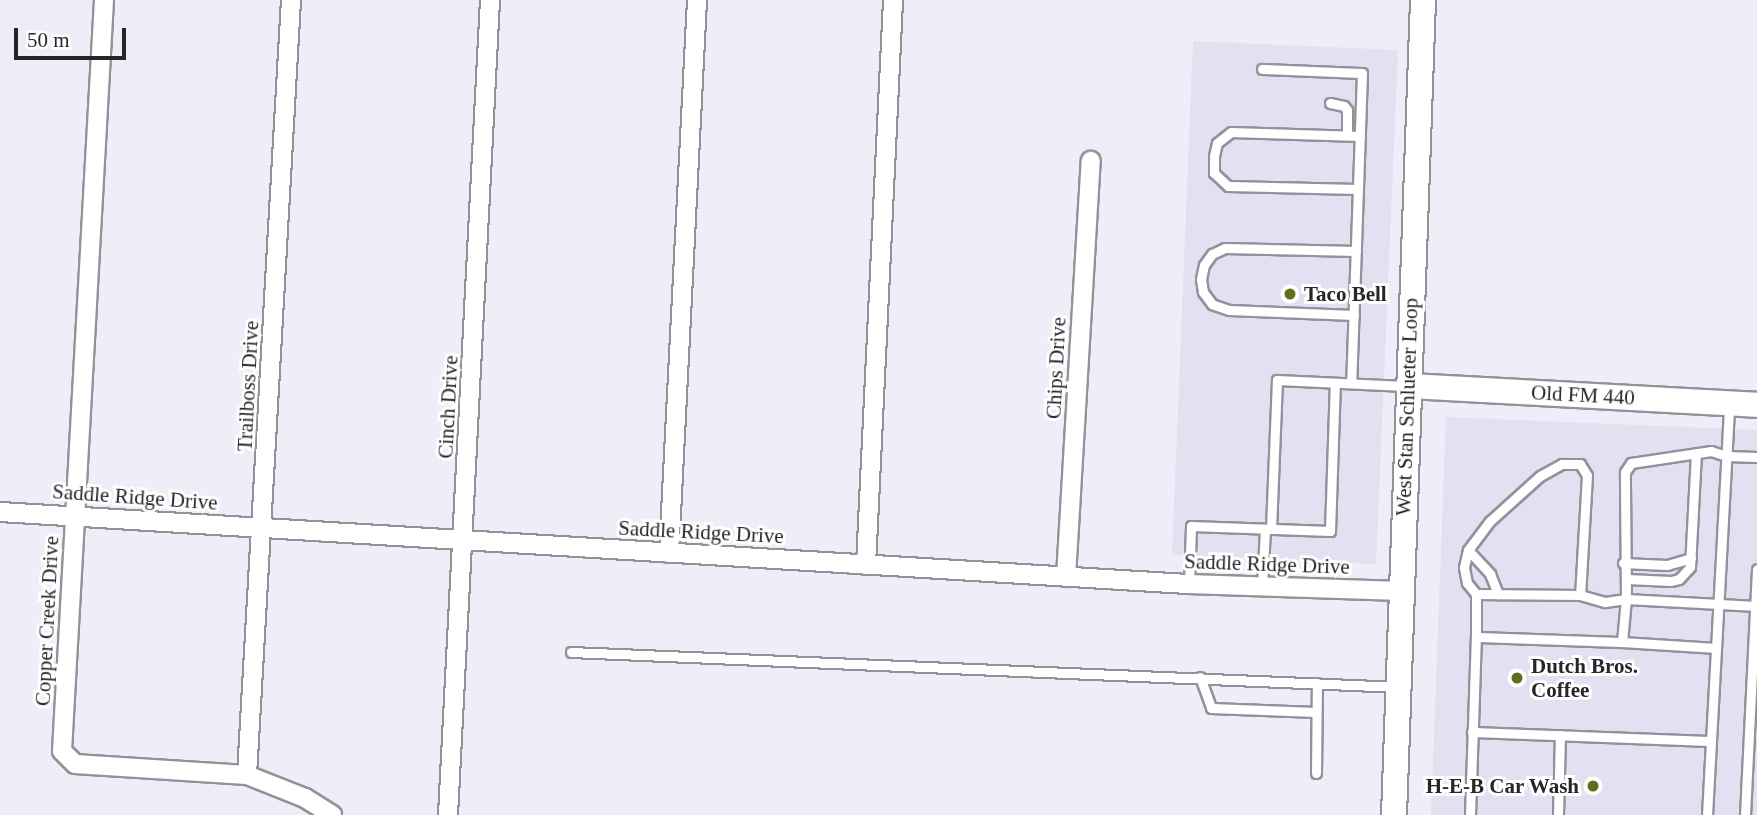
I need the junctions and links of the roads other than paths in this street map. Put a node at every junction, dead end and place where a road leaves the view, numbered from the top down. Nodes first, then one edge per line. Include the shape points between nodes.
1 (104, 0) edge
2 (291, 0) edge
3 (490, 0) edge
4 (697, 0) edge
5 (893, 0) edge
6 (1423, 0) edge
7 (1262, 69) dead end
8 (1330, 103) dead end
9 (1347, 135) junction
10 (1360, 136) junction
11 (1091, 161) dead end
12 (1358, 190) junction
13 (1356, 251) junction
14 (1354, 315) junction
15 (1335, 383) junction
16 (1352, 383) junction
17 (1408, 386) junction
18 (1729, 403) junction
19 (1757, 405) edge
20 (1696, 453) junction
21 (1726, 456) junction
22 (1757, 457) edge
23 (0, 512) edge
24 (76, 517) junction
25 (263, 528) junction
26 (1268, 529) junction
27 (465, 540) junction
28 (1468, 550) junction
29 (669, 554) junction
30 (1691, 558) junction
31 (1623, 564) junction
32 (866, 565) junction
33 (1757, 569) edge
34 (1066, 577) junction
35 (1627, 579) junction
36 (1189, 584) junction
37 (1262, 588) junction
38 (1400, 591) junction
39 (1476, 594) junction
40 (1498, 594) junction
41 (1580, 595) junction
42 (1626, 599) junction
43 (1718, 604) junction
44 (1756, 606) edge
45 (1476, 637) junction
46 (1622, 642) junction
47 (1716, 648) junction
48 (571, 652) dead end
49 (1200, 677) junction
50 (1317, 683) junction
51 (1399, 688) junction
52 (1317, 712) junction
53 (1472, 732) junction
54 (1560, 735) junction
55 (1710, 741) junction
56 (1315, 773) dead end
57 (247, 775) junction
58 (332, 815) edge
59 (448, 815) edge
60 (1394, 815) edge
61 (1470, 815) edge
62 (1558, 815) edge
63 (1707, 815) edge
64 (1745, 815) edge

1 - 24 street, Copper Creek Drive
2 - 25 street, Trailboss Drive
3 - 27 street, Cinch Drive
4 - 29 street
5 - 32 street
6 - 17 main road, West Stan Schlueter Loop
7 - 10 lane via 1362,73
8 - 9 lane via 1347,110
9 - 10 lane
9 - 12 lane via 1231,132 1217,143 1214,173 1228,186
10 - 12 lane
11 - 34 street, Chips Drive
12 - 13 lane
13 - 14 lane
13 - 14 lane via 1225,248 1212,254 1201,279 1212,304 1229,310
14 - 16 lane
15 - 16 lane
15 - 26 lane via 1277,380
15 - 26 lane via 1330,531
16 - 17 lane
17 - 18 main road, Old FM 440
17 - 38 main road, West Stan Schlueter Loop
18 - 19 main road, Old FM 440
18 - 21 lane
20 - 21 lane
20 - 30 lane
20 - 31 lane via 1631,463 1625,472
21 - 22 lane
21 - 43 lane
23 - 24 street, Saddle Ridge Drive
24 - 25 street, Saddle Ridge Drive
24 - 57 street, Copper Creek Drive via 62,751 75,764
25 - 27 street, Saddle Ridge Drive
25 - 57 street, Trailboss Drive
26 - 36 lane via 1191,526
26 - 37 lane
27 - 29 street, Saddle Ridge Drive
27 - 59 street, Cinch Drive
28 - 39 lane via 1464,567 1467,583
28 - 40 lane via 1490,574
28 - 41 lane via 1490,521 1539,476 1562,464 1580,464 1587,475
29 - 32 street, Saddle Ridge Drive
30 - 31 lane via 1667,565
30 - 35 lane via 1690,567 1679,579
31 - 35 lane
32 - 34 street, Saddle Ridge Drive
33 - 44 lane
34 - 36 street, Saddle Ridge Drive
35 - 42 lane
36 - 37 street, Saddle Ridge Drive
37 - 38 street, Saddle Ridge Drive
38 - 51 main road, West Stan Schlueter Loop
39 - 40 lane
39 - 45 lane
40 - 41 lane
41 - 42 lane via 1605,602
42 - 43 lane
42 - 46 lane
43 - 44 lane
43 - 47 lane
44 - 64 lane
45 - 46 lane
45 - 53 lane
46 - 47 lane
47 - 55 lane
48 - 49 lane
49 - 50 lane
49 - 52 lane via 1211,708
50 - 51 lane
50 - 52 lane
51 - 60 main road, West Stan Schlueter Loop
52 - 56 lane
53 - 54 lane
53 - 61 lane
54 - 55 lane
54 - 62 lane
55 - 63 lane
57 - 58 street, Copper Creek Drive via 305,798

